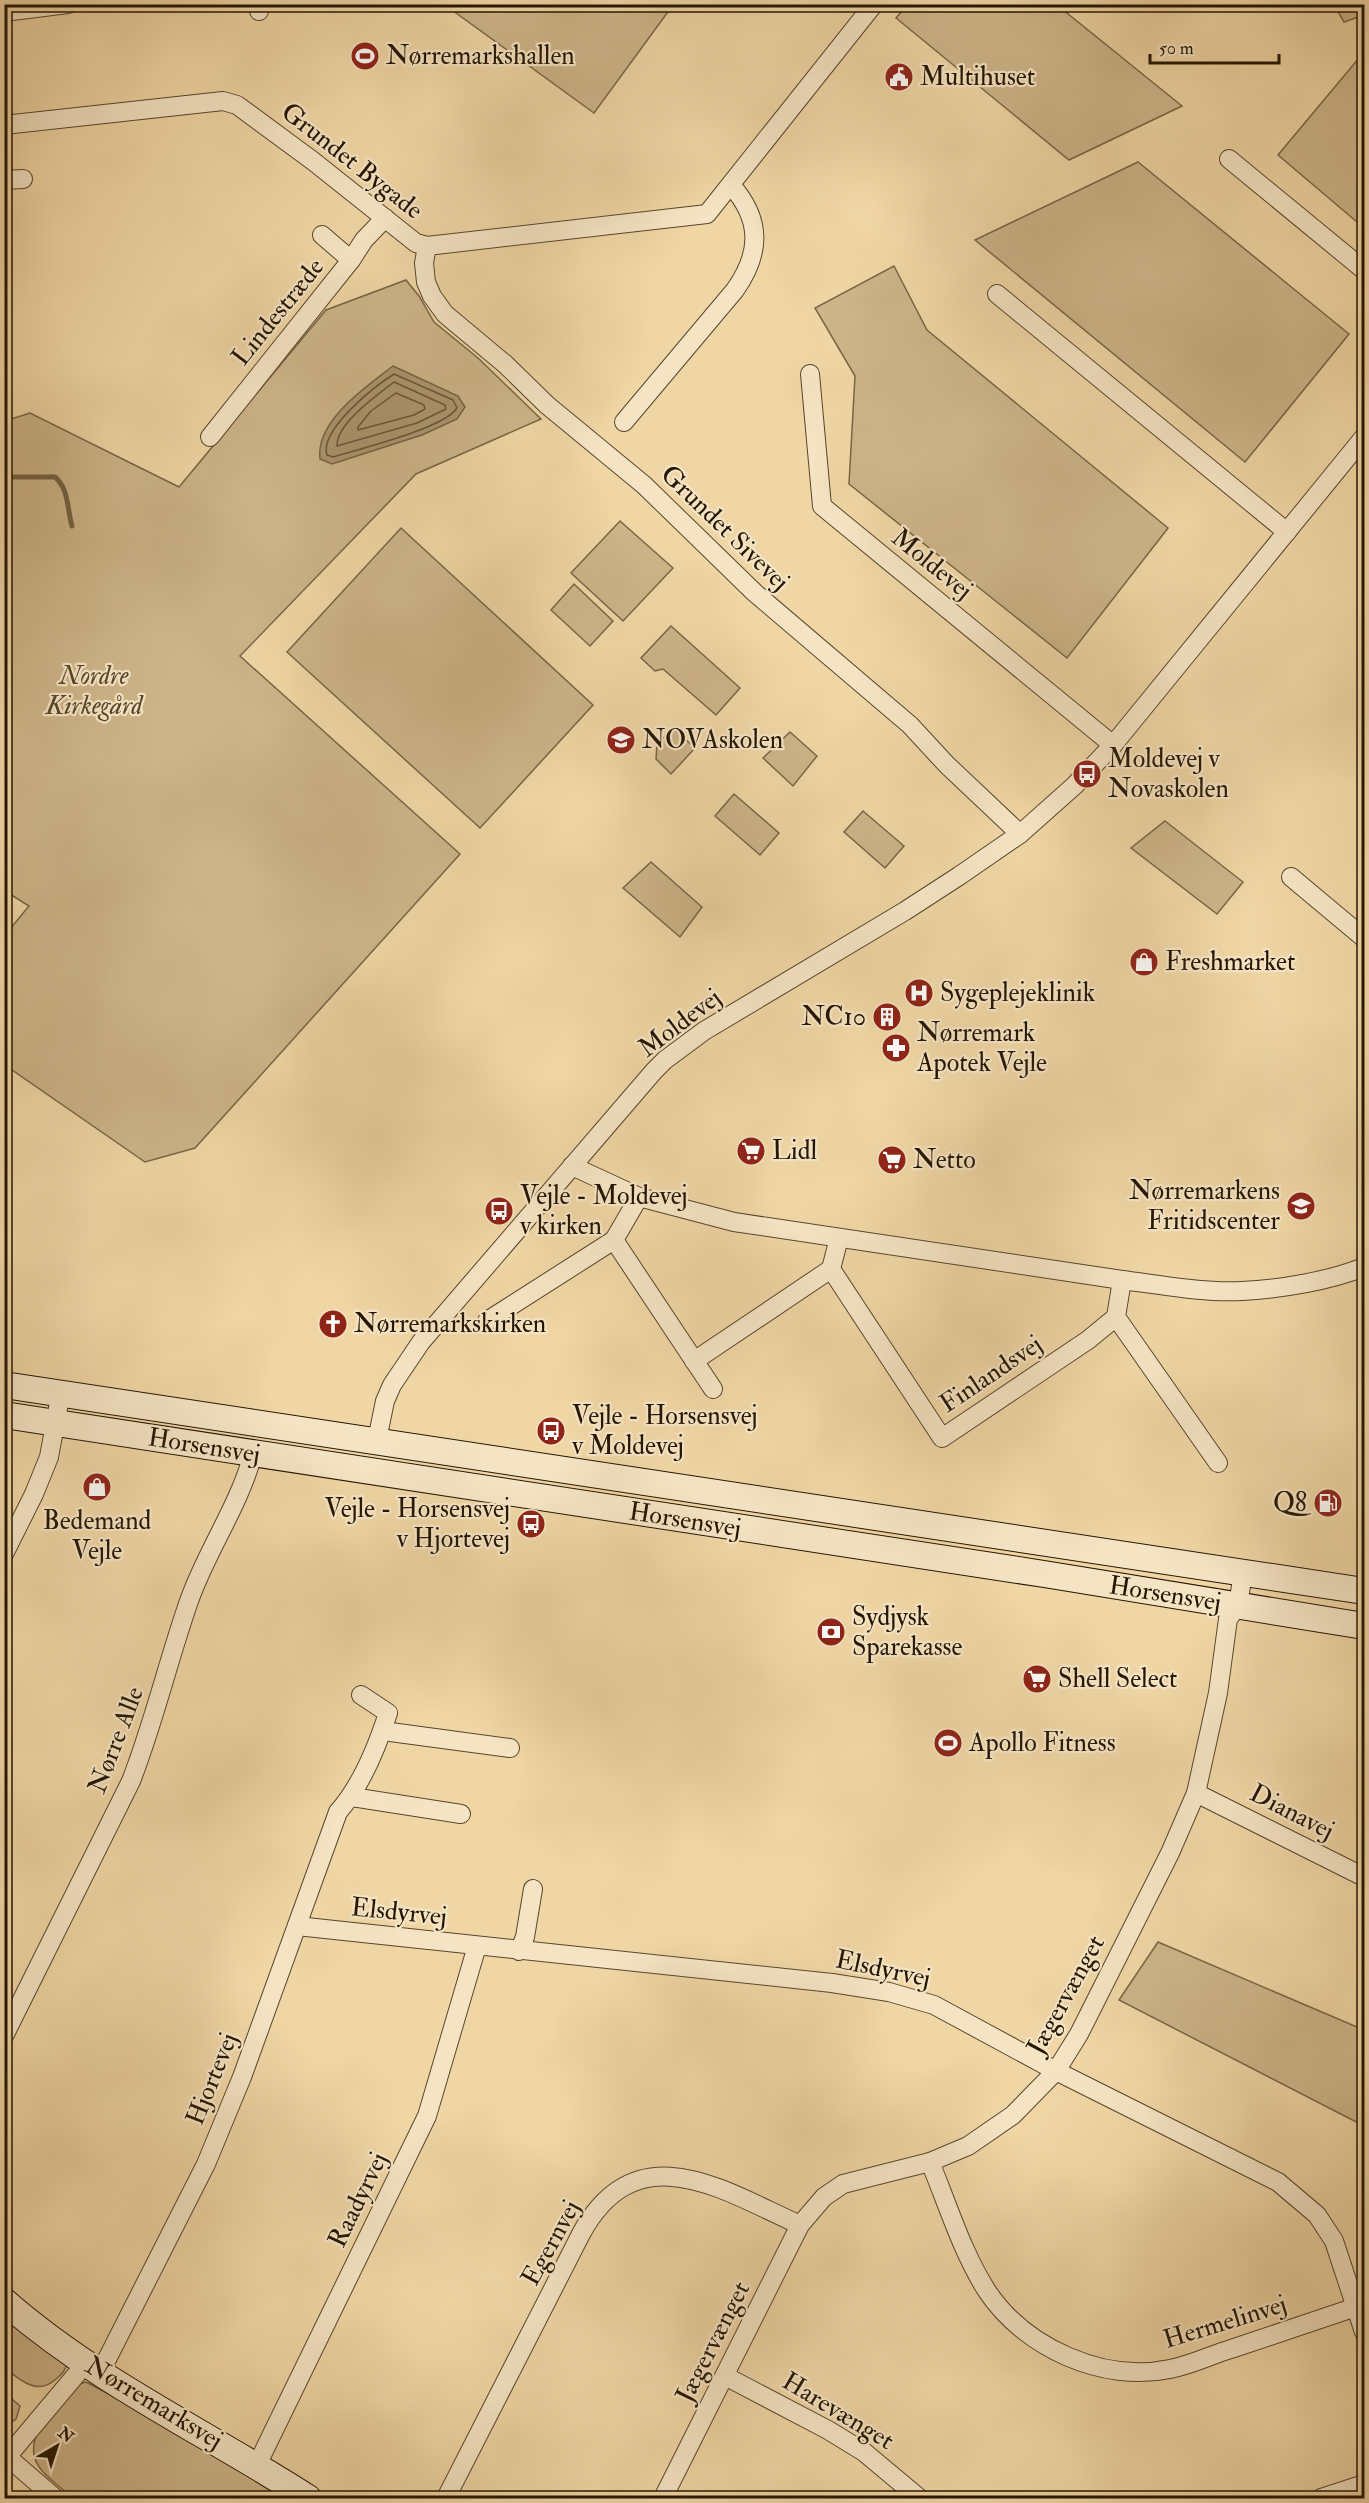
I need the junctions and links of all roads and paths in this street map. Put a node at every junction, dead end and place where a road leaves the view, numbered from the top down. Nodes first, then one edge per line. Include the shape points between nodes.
1 (68, 4) edge
2 (874, 4) edge
3 (4, 12) edge
4 (4, 124) edge
5 (1229, 159) dead end
6 (731, 185) junction
7 (385, 218) junction
8 (322, 235) dead end
9 (427, 246) junction
10 (351, 260) junction
11 (1365, 270) edge
12 (997, 294) dead end
13 (810, 374) dead end
14 (624, 423) dead end
15 (210, 437) dead end
16 (1365, 437) edge
17 (1287, 532) junction
18 (1113, 745) junction
19 (1020, 834) junction
20 (1291, 877) dead end
21 (1365, 938) edge
22 (572, 1166) junction
23 (639, 1197) junction
24 (839, 1238) junction
25 (614, 1240) junction
26 (1365, 1267) edge
27 (831, 1269) junction
28 (1122, 1280) junction
29 (1116, 1317) junction
30 (487, 1321) dead end
31 (694, 1361) junction
32 (4, 1384) edge
33 (713, 1389) dead end
34 (61, 1392) junction
35 (4, 1415) edge
36 (57, 1422) junction
37 (377, 1440) junction
38 (186, 1444) junction
39 (253, 1454) junction
40 (1218, 1463) dead end
41 (703, 1522) junction
42 (4, 1554) edge
43 (1243, 1572) junction
44 (1044, 1574) junction
45 (1365, 1591) edge
46 (1238, 1606) junction
47 (1365, 1606) edge
48 (1365, 1626) edge
49 (361, 1695) dead end
50 (383, 1731) junction
51 (510, 1748) dead end
52 (1196, 1793) junction
53 (352, 1797) junction
54 (461, 1814) dead end
55 (1365, 1877) edge
56 (533, 1889) dead end
57 (297, 1926) junction
58 (477, 1946) junction
59 (519, 1951) junction
60 (4, 2036) edge
61 (1056, 2071) junction
62 (930, 2162) junction
63 (800, 2225) junction
64 (4, 2301) edge
65 (1356, 2307) junction
66 (1365, 2332) edge
67 (93, 2368) junction
68 (725, 2376) junction
69 (6, 2455) edge
70 (257, 2465) junction
71 (1365, 2484) edge
72 (55, 2499) edge
73 (308, 2499) edge
74 (446, 2499) edge
75 (663, 2499) edge
76 (919, 2499) edge
77 (1320, 2499) edge

1 - 3 street
2 - 6 street, Grundet Bygade
4 - 7 street, Grundet Bygade via 223,101 237,105
5 - 11 street
6 - 9 street, Grundet Bygade via 707,214
6 - 14 street via 749,212 754,232 748,270
7 - 9 street, Grundet Bygade via 416,243
7 - 10 street, Lindestræde
8 - 10 street
9 - 19 street, Grundet Sivevej via 426,282 445,314 644,484 755,593 910,725
10 - 15 street, Lindestræde
12 - 17 street
13 - 18 street, Moldevej via 822,506
16 - 17 street, Moldevej
17 - 18 street, Moldevej
18 - 19 street, Moldevej
19 - 22 street, Moldevej via 905,911 704,1031 654,1071
20 - 21 street
22 - 23 street
22 - 37 street, Moldevej via 421,1342 392,1385
23 - 24 street via 734,1222
23 - 25 street
24 - 27 street
24 - 28 street
25 - 30 street
25 - 31 street
26 - 28 street via 1338,1278 1241,1291
27 - 29 street, Finlandsvej via 942,1438
27 - 31 street
28 - 29 street
29 - 40 street
31 - 33 street
32 - 34 main road, Horsensvej
34 - 36 street
34 - 37 main road, Horsensvej
35 - 36 main road, Horsensvej
36 - 38 main road, Horsensvej
36 - 42 street via 49,1457
37 - 38 main road via 346,1453 234,1437
37 - 41 main road via 384,1452 407,1462 642,1501
37 - 43 main road, Horsensvej
38 - 39 main road, Horsensvej
39 - 41 main road, Horsensvej
39 - 60 street, Nørre Alle via 245,1482 204,1561 131,1781
41 - 44 main road, Horsensvej
43 - 44 main road via 1226,1589 1075,1565
43 - 45 main road, Horsensvej
43 - 46 street, Jægervænget
44 - 46 main road, Horsensvej
46 - 47 main road via 1256,1589
46 - 48 main road, Horsensvej
46 - 52 street, Jægervænget via 1228,1619 1218,1693
49 - 50 street via 388,1713
50 - 51 street
50 - 53 street, Hjortevej
52 - 55 street, Dianavej
52 - 61 street, Jægervænget via 1104,1985
53 - 54 street
53 - 57 street, Hjortevej via 338,1812
56 - 59 street
57 - 58 street, Elsdyrvej
57 - 67 street, Hjortevej via 206,2164
58 - 59 street, Elsdyrvej
58 - 70 street, Raadyrvej via 427,2116
59 - 61 street, Elsdyrvej via 766,1975 889,1992 934,2005
61 - 62 street, Jægervænget via 1013,2115 968,2146
61 - 65 street, Elsdyrvej via 1278,2182 1292,2193 1317,2215 1334,2241
62 - 63 street, Jægervænget via 843,2184 824,2197
62 - 65 street, Hermelinvej via 968,2255 988,2292 1015,2323 1049,2348 1087,2364 1128,2371 1170,2369
63 - 68 street, Jægervænget
63 - 74 street, Egernvej via 702,2181 682,2176 646,2178 616,2192 591,2216 582,2232
64 - 67 main road, Nørremarksvej
65 - 66 street, Elsdyrvej
67 - 69 street, Hjortevej
67 - 70 main road, Nørremarksvej
68 - 75 street, Jægervænget
68 - 76 street, Harevænget via 864,2452
69 - 72 street
70 - 73 main road, Nørremarksvej
71 - 77 street

